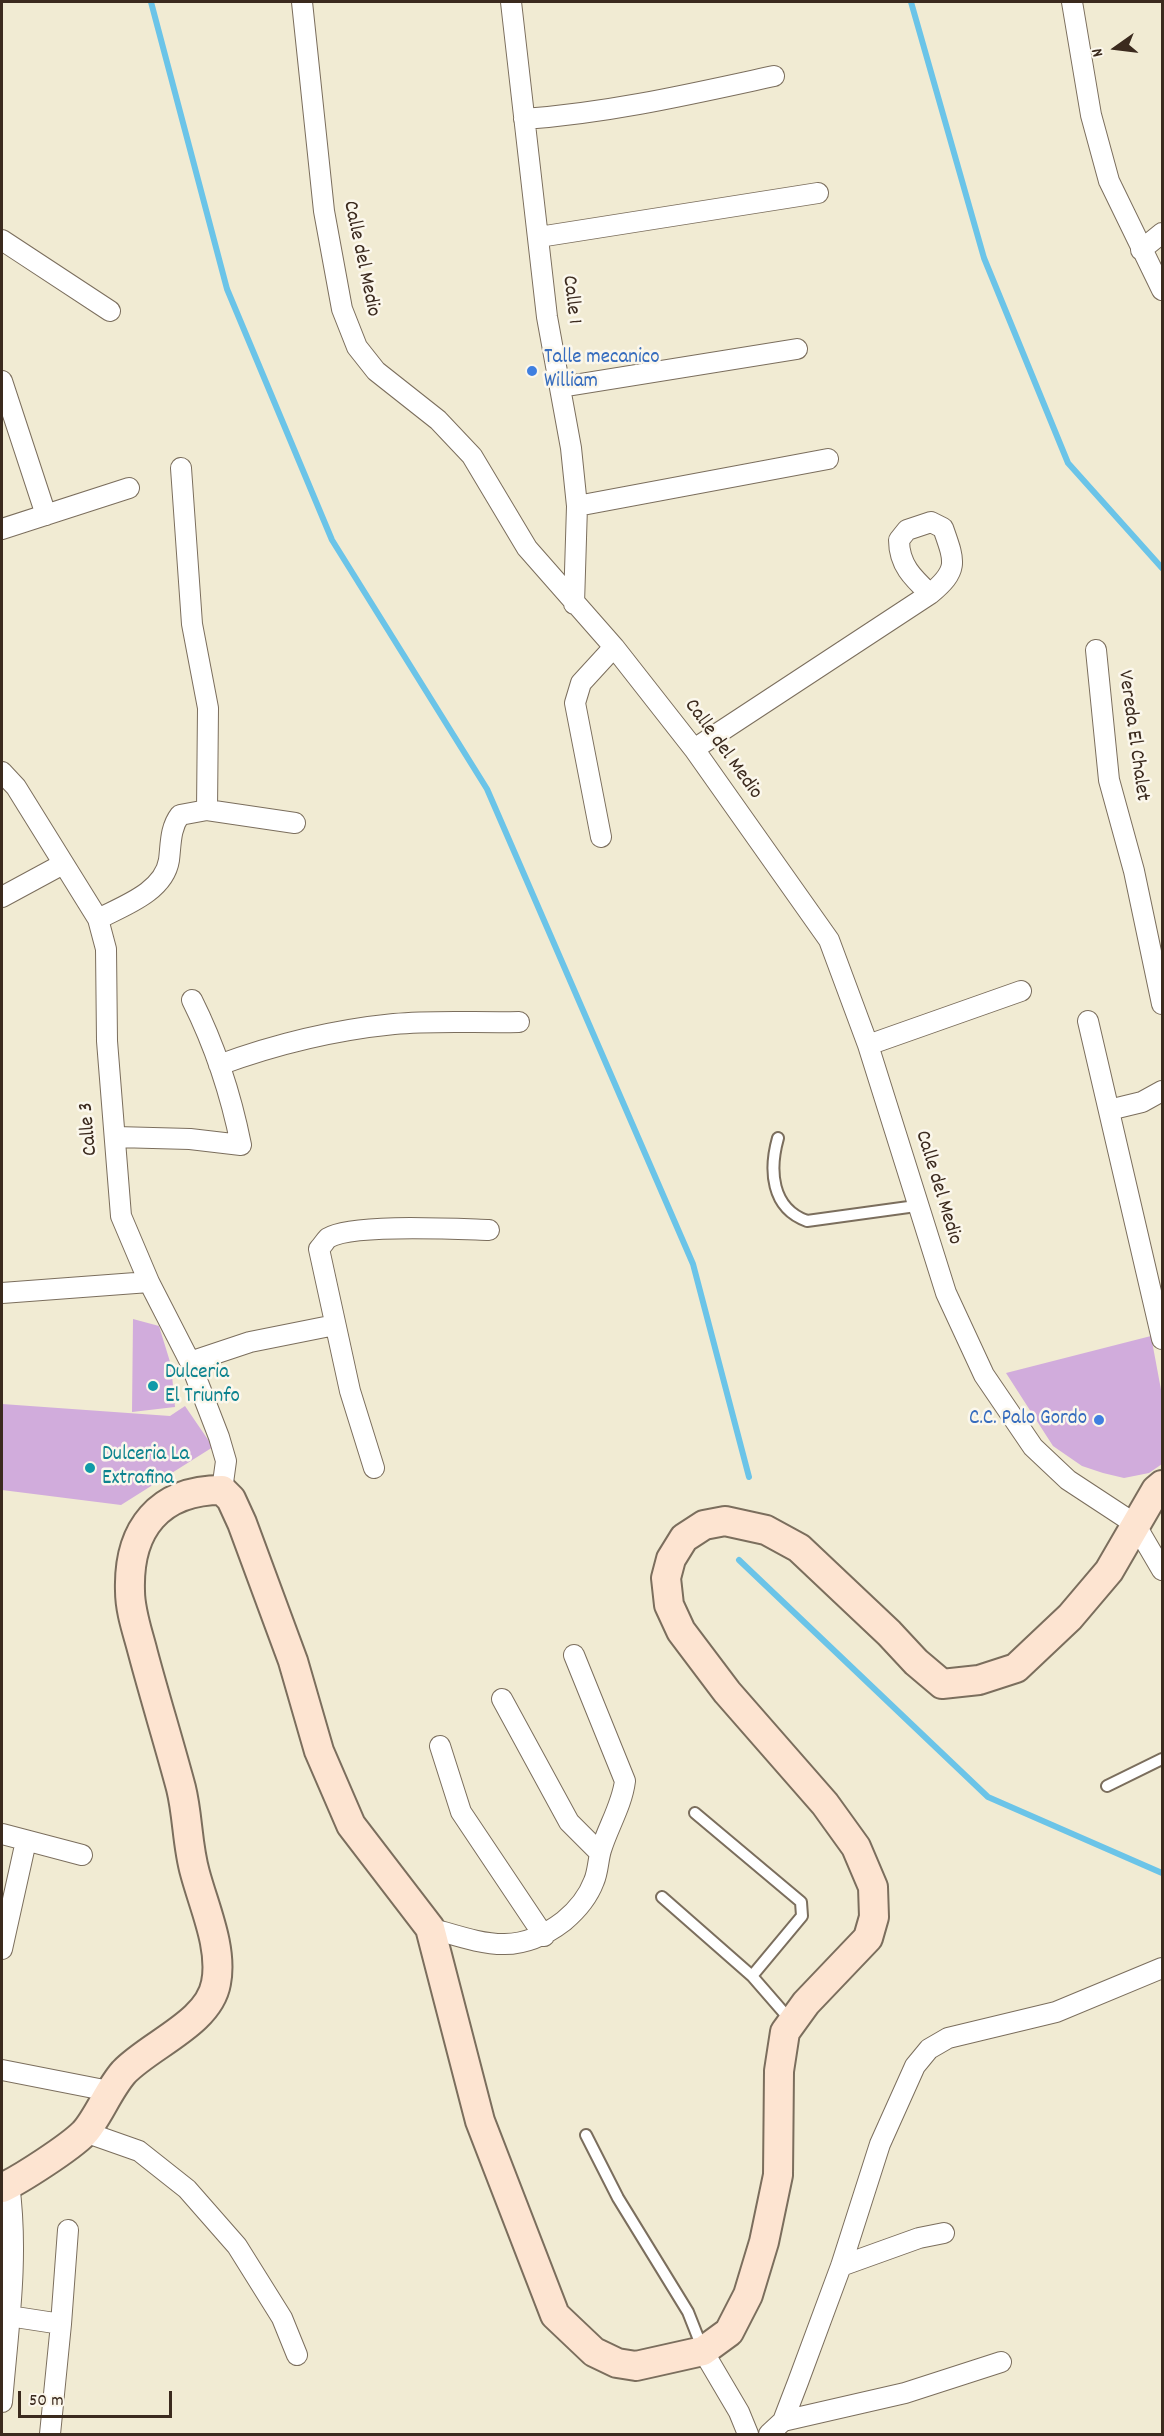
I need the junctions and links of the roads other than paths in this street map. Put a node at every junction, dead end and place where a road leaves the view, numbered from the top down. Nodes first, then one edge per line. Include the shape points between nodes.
1 (302, 2) edge
2 (511, 2) edge
3 (1072, 2) edge
4 (774, 76) dead end
5 (524, 119) junction
6 (818, 193) dead end
7 (1162, 233) edge
8 (539, 237) junction
9 (2, 240) edge
10 (1141, 250) junction
11 (1162, 290) edge
12 (110, 311) dead end
13 (797, 349) dead end
14 (2, 381) edge
15 (561, 387) junction
16 (828, 459) dead end
17 (181, 468) dead end
18 (129, 488) dead end
19 (577, 506) junction
20 (46, 515) junction
21 (2, 529) edge
22 (930, 594) dead end
23 (574, 604) junction
24 (614, 647) junction
25 (1096, 650) dead end
26 (694, 749) junction
27 (2, 772) edge
28 (207, 810) junction
29 (295, 823) dead end
30 (601, 837) dead end
31 (63, 864) junction
32 (2, 897) edge
33 (98, 919) junction
34 (1021, 991) dead end
35 (192, 1000) dead end
36 (1162, 1005) edge
37 (1088, 1021) dead end
38 (519, 1022) dead end
39 (868, 1045) junction
40 (219, 1065) junction
41 (1162, 1091) edge
42 (1109, 1110) junction
43 (116, 1137) junction
44 (778, 1138) dead end
45 (916, 1206) junction
46 (489, 1230) dead end
47 (148, 1282) junction
48 (2, 1293) edge
49 (335, 1325) junction
50 (1162, 1339) edge
51 (190, 1362) junction
52 (374, 1468) dead end
53 (1162, 1485) edge
54 (222, 1490) junction
55 (1135, 1524) junction
56 (1162, 1570) edge
57 (573, 1655) dead end
58 (502, 1699) dead end
59 (440, 1746) dead end
60 (1162, 1759) edge
61 (1107, 1786) dead end
62 (695, 1813) dead end
63 (2, 1834) edge
64 (26, 1841) junction
65 (600, 1853) junction
66 (82, 1855) dead end
67 (662, 1897) dead end
68 (430, 1928) junction
69 (544, 1936) junction
70 (2, 1949) edge
71 (1162, 1968) edge
72 (752, 1976) junction
73 (793, 2022) junction
74 (2, 2070) edge
75 (109, 2091) junction
76 (85, 2132) junction
77 (586, 2135) dead end
78 (5, 2186) edge
79 (68, 2230) dead end
80 (944, 2233) dead end
81 (841, 2266) junction
82 (9, 2316) junction
83 (61, 2324) junction
84 (704, 2350) junction
85 (297, 2355) dead end
86 (1001, 2362) dead end
87 (2, 2402) edge
88 (776, 2428) edge
89 (50, 2434) edge
90 (748, 2434) edge

1 - 23 street, Calle del Medio via 324,211 342,309 357,347 376,371 438,420 472,456 527,548
2 - 5 street, Calle 1
3 - 10 street via 1091,116 1106,170
4 - 5 street via 618,108
5 - 8 street, Calle 1
6 - 8 street
7 - 10 street
8 - 15 street, Calle 1 via 547,317
9 - 12 street
10 - 11 street
13 - 15 street
14 - 20 street
15 - 19 street, Calle 1
16 - 19 street
17 - 28 street via 192,624 208,708
18 - 20 street
19 - 23 street, Calle 1
20 - 21 street
22 - 26 street
23 - 24 street, Calle del Medio
24 - 26 street, Calle del Medio
24 - 30 street via 581,683 575,703
25 - 36 street, Vereda El Chalet via 1110,780
26 - 39 street, Calle del Medio via 829,940
27 - 31 street, Calle 3 via 16,787
28 - 29 street
28 - 33 street via 180,815 174,822 168,864 158,883
31 - 32 street
31 - 33 street, Calle 3
33 - 43 street, Calle 3 via 106,948 107,1041
34 - 39 street
35 - 40 street
37 - 42 street
38 - 40 street via 384,1026 319,1035
39 - 45 street, Calle del Medio
40 - 43 street via 241,1145
41 - 42 street via 1142,1102
42 - 50 street
43 - 47 street, Calle 3 via 121,1216
44 - 45 lane via 773,1157 774,1180 780,1199 792,1216 807,1221
45 - 55 street, Calle del Medio via 946,1293 984,1375 1032,1447 1068,1480
46 - 49 street via 346,1232 328,1239 319,1249
47 - 48 street
47 - 51 street, Calle 3
49 - 51 street via 250,1342
49 - 52 street
51 - 54 street, Calle 3 via 226,1461
53 - 55 main road
54 - 68 main road via 231,1499 242,1523 293,1661 319,1751 351,1825
54 - 75 main road via 189,1492 165,1503 147,1521 136,1544 130,1592 140,1643 181,1790 194,1870 215,1944 217,1981 212,2000 200,2014 125,2071
55 - 56 street
55 - 73 main road via 1104,1578 1016,1668 979,1680 942,1684 799,1548 766,1530 725,1521 704,1525 684,1539 671,1559 666,1578 669,1605 681,1631 727,1692 825,1804 856,1847 873,1887 874,1917 868,1938 806,2002
57 - 65 street via 625,1781 623,1796
58 - 65 street via 569,1822
59 - 69 street via 461,1812
60 - 61 lane
62 - 72 lane via 801,1902 802,1916
63 - 64 street
64 - 66 street
64 - 70 street
65 - 69 street via 594,1881 577,1910
67 - 72 lane
68 - 69 street via 488,1944 521,1944
68 - 84 main road via 480,2121 555,2315 594,2352 617,2363 636,2366
71 - 81 street via 1056,2012 948,2038 929,2049 915,2066 880,2144
72 - 73 lane
73 - 84 main road via 785,2032 779,2071 778,2175 764,2242 748,2295 729,2332
74 - 75 street
75 - 76 main road
76 - 78 main road
76 - 85 street via 138,2151 187,2189 237,2246 282,2318
77 - 84 lane via 618,2198 688,2312
78 - 82 street via 14,2218
79 - 83 street
80 - 81 street
81 - 88 street
82 - 83 street
82 - 87 street
83 - 89 street
84 - 90 street
86 - 88 street

